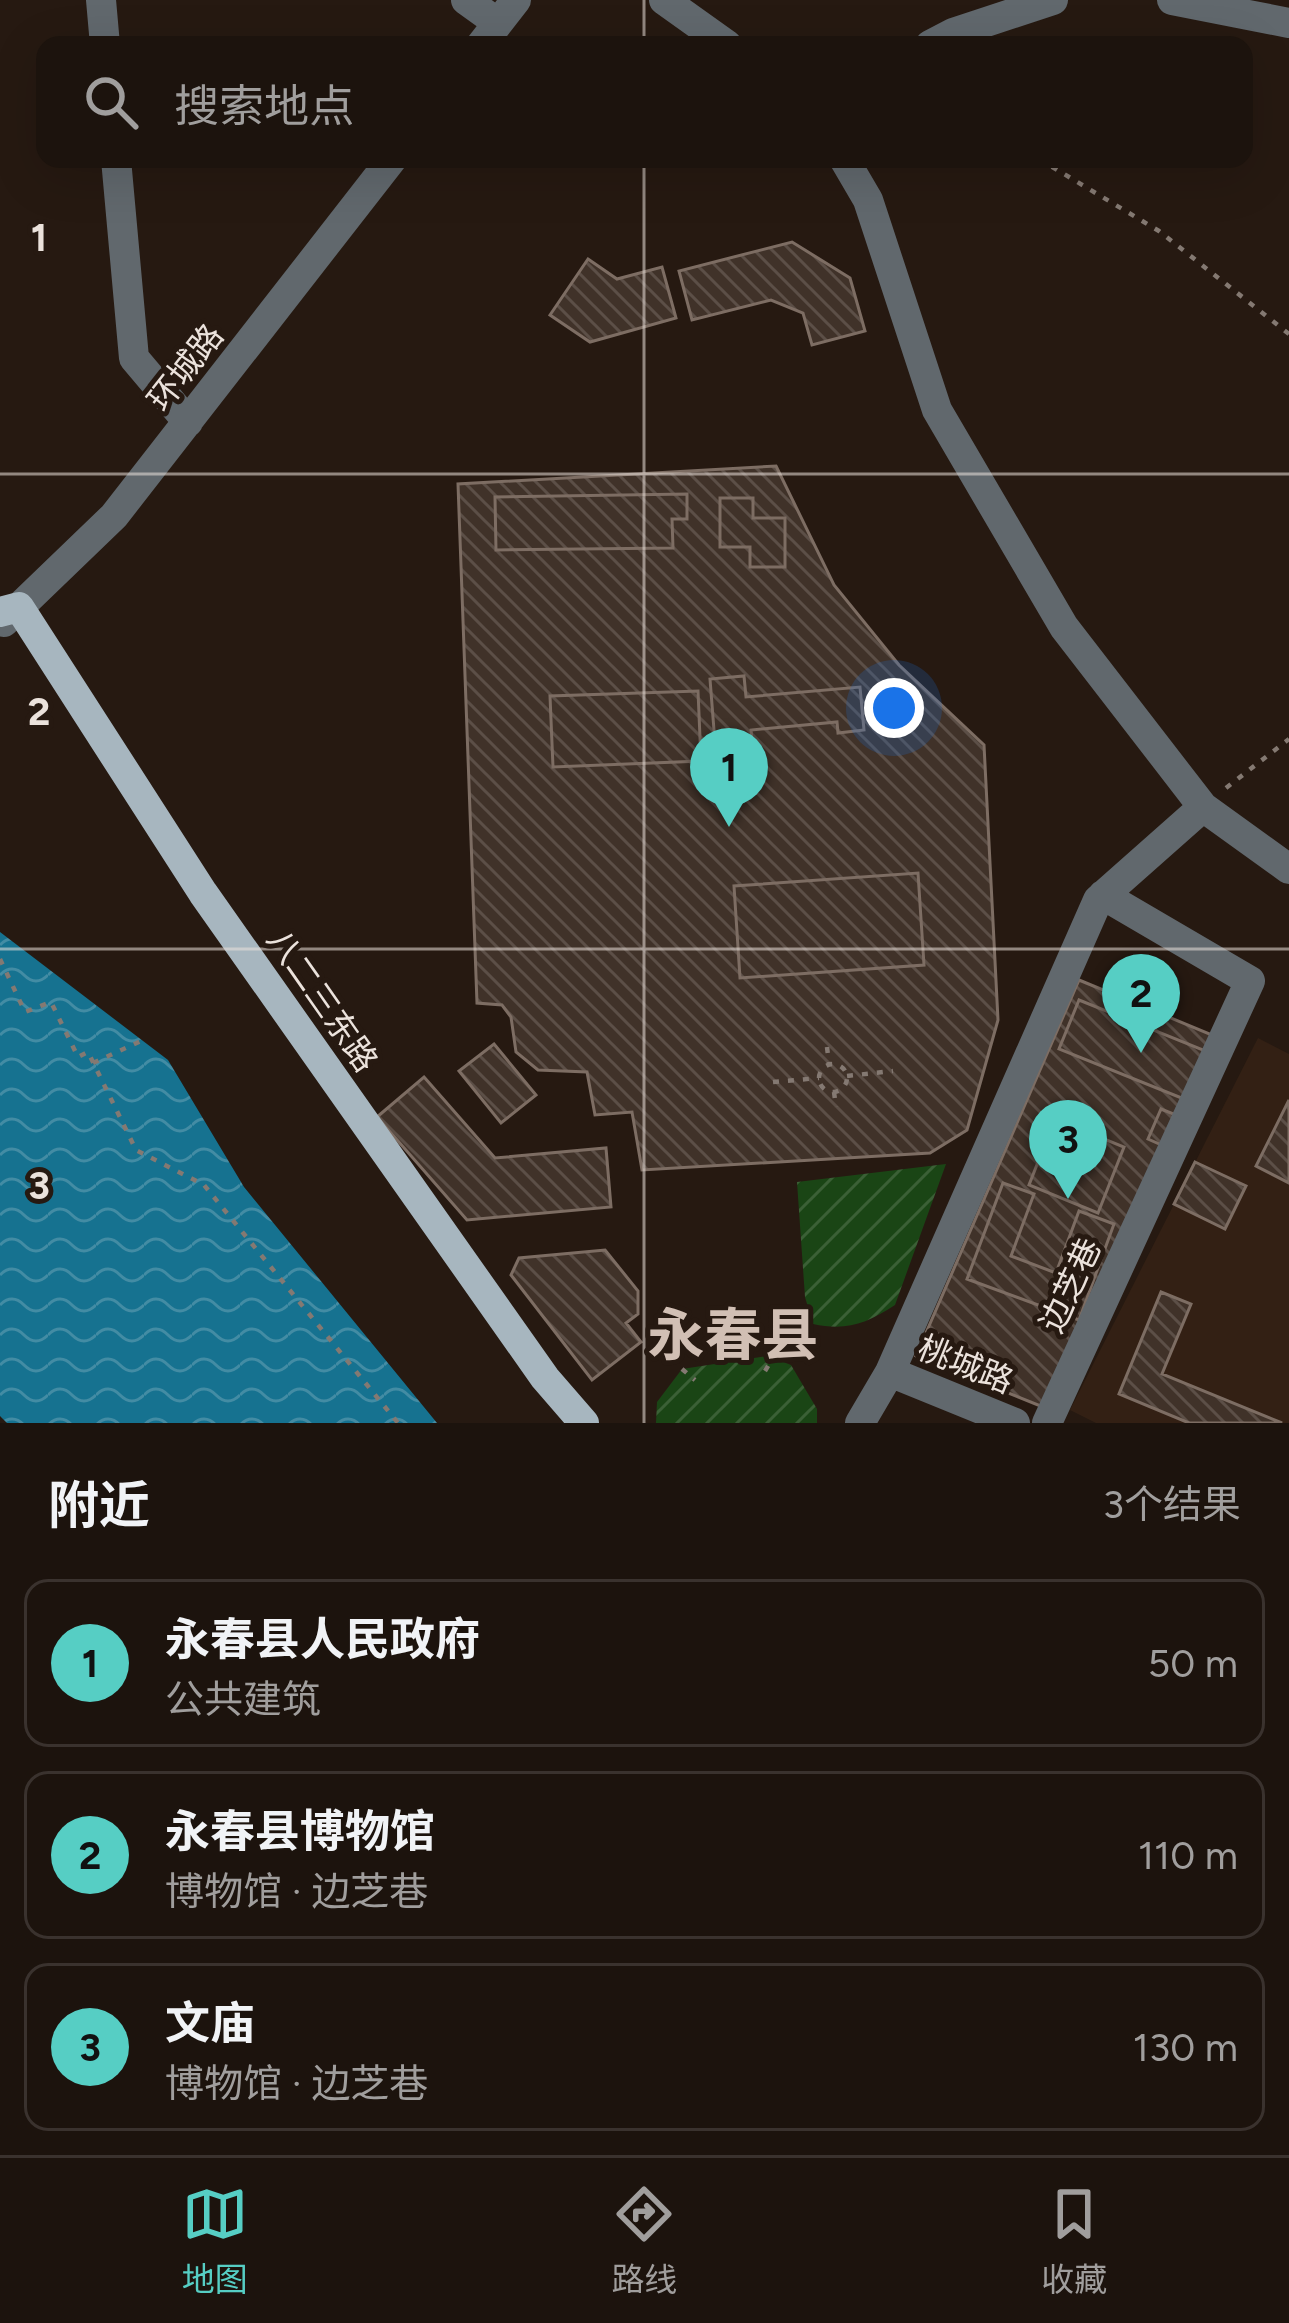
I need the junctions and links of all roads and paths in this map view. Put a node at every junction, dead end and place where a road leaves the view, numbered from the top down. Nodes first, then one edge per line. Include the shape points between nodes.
1 (101, 0) edge
2 (466, 0) edge
3 (664, 0) edge
4 (1053, 0) edge
5 (1172, 0) edge
6 (498, 23) edge
7 (1289, 23) edge
8 (105, 36) edge
9 (714, 36) edge
10 (947, 36) edge
11 (117, 168) edge
12 (385, 168) edge
13 (849, 168) edge
14 (1054, 168) edge
15 (1289, 334) edge
16 (188, 422) junction
17 (6, 615) edge
18 (1289, 739) edge
19 (1203, 806) junction
20 (1289, 869) edge
21 (1103, 895) junction
22 (0, 959) edge
23 (143, 1040) dead end
24 (827, 1047) dead end
25 (93, 1063) junction
26 (829, 1064) junction
27 (892, 1071) dead end
28 (847, 1076) junction
29 (819, 1078) junction
30 (773, 1082) dead end
31 (834, 1092) junction
32 (836, 1107) dead end
33 (773, 1358) dead end
34 (682, 1369) dead end
35 (765, 1371) dead end
36 (890, 1372) junction
37 (695, 1380) dead end
38 (398, 1423) edge
39 (584, 1423) edge
40 (860, 1423) edge
41 (1015, 1423) edge
42 (1047, 1423) edge

1 - 8 street
2 - 6 street
3 - 9 street
4 - 10 street
5 - 7 street
11 - 16 street via 134,358
12 - 16 street, 环城路
13 - 19 street via 868,200 937,410 1064,626
14 - 15 path via 1159,231
16 - 17 street, 环城路 via 114,516
17 - 39 main road, 八二三东路
18 - 19 path
19 - 20 street
19 - 21 street
21 - 36 street
21 - 42 street, 边芝巷 via 1250,981
22 - 25 path via 25,1012 51,1002 78,1057 88,1052
23 - 25 path
24 - 26 path
25 - 38 path via 136,1150 204,1185
26 - 28 path
26 - 29 path
27 - 28 path
28 - 31 path
29 - 30 path
29 - 31 path
31 - 32 path
33 - 35 path
34 - 37 path
36 - 40 street
36 - 41 street, 桃城路

